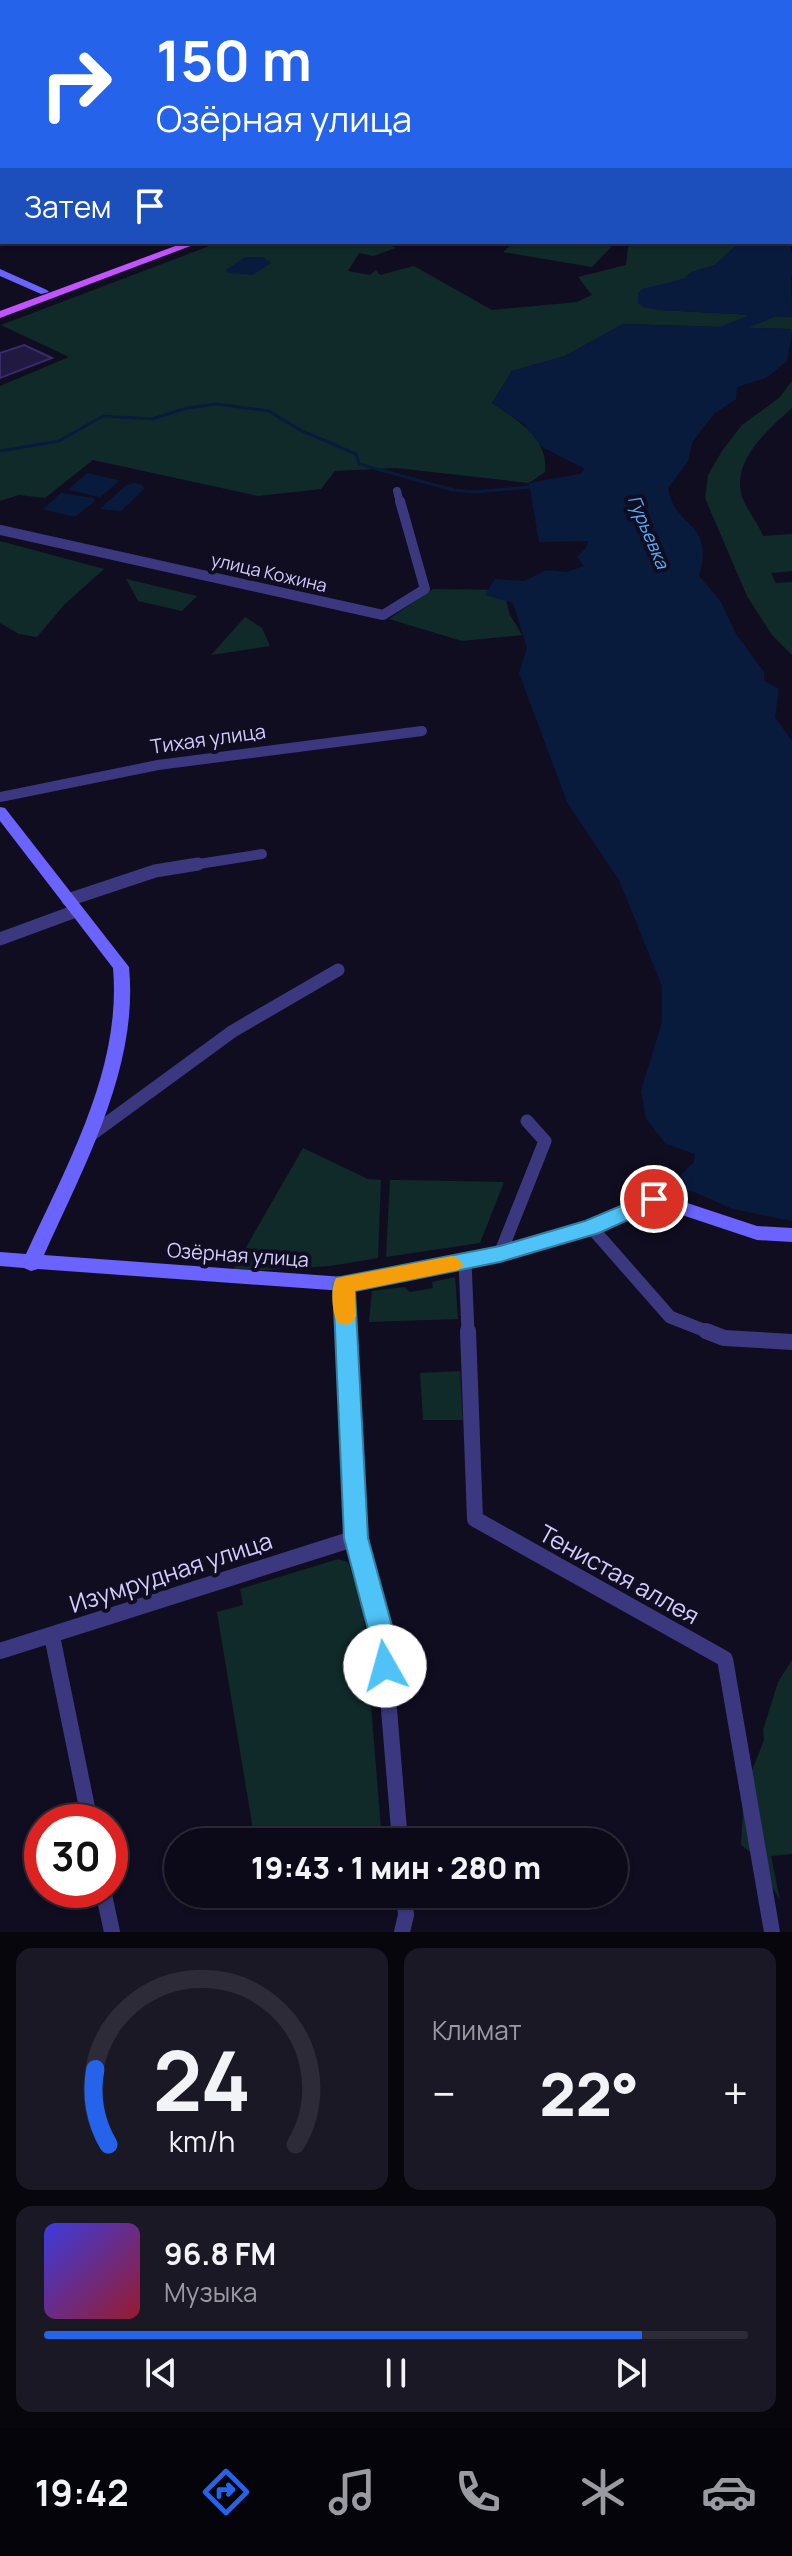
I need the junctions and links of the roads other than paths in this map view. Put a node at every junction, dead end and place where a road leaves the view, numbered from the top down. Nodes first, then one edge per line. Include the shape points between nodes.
1 (170, 244) edge
2 (191, 244) edge
3 (0, 272) edge
4 (44, 292) junction
5 (0, 308) edge
6 (0, 315) edge
7 (397, 491) dead end
8 (0, 530) edge
9 (422, 731) dead end
10 (0, 797) edge
11 (0, 811) edge
12 (262, 854) dead end
13 (72, 906) junction
14 (0, 939) edge
15 (338, 970) dead end
16 (527, 1121) dead end
17 (87, 1138) junction
18 (591, 1227) junction
19 (792, 1235) edge
20 (500, 1254) junction
21 (0, 1259) edge
22 (465, 1262) junction
23 (31, 1264) junction
24 (344, 1284) junction
25 (792, 1342) edge
26 (356, 1538) junction
27 (52, 1636) junction
28 (0, 1651) edge
29 (86, 1804) edge
30 (399, 1828) edge
31 (107, 1908) edge
32 (405, 1908) edge
33 (112, 1932) edge
34 (402, 1932) edge
35 (772, 1932) edge

1 - 4 main road
2 - 6 main road
3 - 4 street
4 - 5 main road
7 - 8 street, улица Кожина via 425,589 383,615
9 - 10 street, Тихая улица via 158,765
11 - 13 street
12 - 13 street via 155,871
13 - 14 street
13 - 17 street via 121,967 126,984 112,1064
15 - 17 street via 233,1031
16 - 20 street via 545,1141
17 - 23 street
18 - 19 street, Озёрная улица via 654,1199 757,1233
18 - 20 street, Озёрная улица
18 - 25 street via 670,1317 724,1338
20 - 22 street, Озёрная улица
21 - 23 street, Озёрная улица
22 - 24 street, Озёрная улица
22 - 35 street, Тенистая аллея via 475,1519 725,1659
23 - 24 street, Озёрная улица
24 - 26 street
26 - 27 street, Изумрудная улица
26 - 30 street via 383,1637
27 - 28 street, Изумрудная улица
27 - 29 street
31 - 33 street
32 - 34 street

